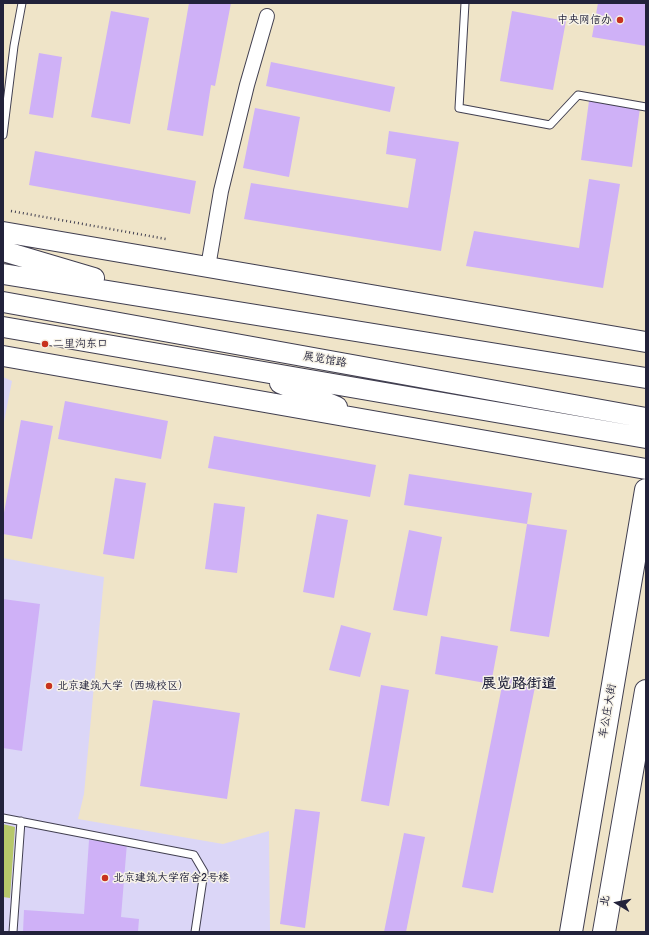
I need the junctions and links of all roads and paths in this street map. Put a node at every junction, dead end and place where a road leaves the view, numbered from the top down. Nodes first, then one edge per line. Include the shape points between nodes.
1 (22, 3) edge
2 (465, 3) edge
3 (267, 16) dead end
4 (646, 107) edge
5 (3, 135) edge
6 (11, 211) dead end
7 (3, 232) edge
8 (171, 240) dead end
9 (3, 251) edge
10 (208, 267) junction
11 (3, 274) edge
12 (3, 302) edge
13 (179, 303) junction
14 (3, 327) edge
15 (646, 342) edge
16 (3, 356) edge
17 (247, 369) junction
18 (646, 378) edge
19 (646, 418) edge
20 (371, 421) junction
21 (646, 438) edge
22 (646, 469) edge
23 (646, 490) edge
24 (646, 691) edge
25 (3, 818) edge
26 (21, 821) junction
27 (13, 932) edge
28 (194, 932) edge
29 (571, 932) edge
30 (604, 932) edge

1 - 5 lane
2 - 4 lane via 459,108 550,125 578,95
3 - 10 street via 221,191
6 - 8 path
7 - 10 street
9 - 13 street
10 - 15 street
11 - 13 street
12 - 19 street, 展览馆路
13 - 18 street
14 - 17 street, 展览馆路
16 - 20 street
17 - 20 street
17 - 21 street, 展览馆路
20 - 22 street
23 - 29 main road, 车公庄大街
24 - 30 main road
25 - 26 lane
26 - 27 lane
26 - 28 lane via 194,855 204,872

